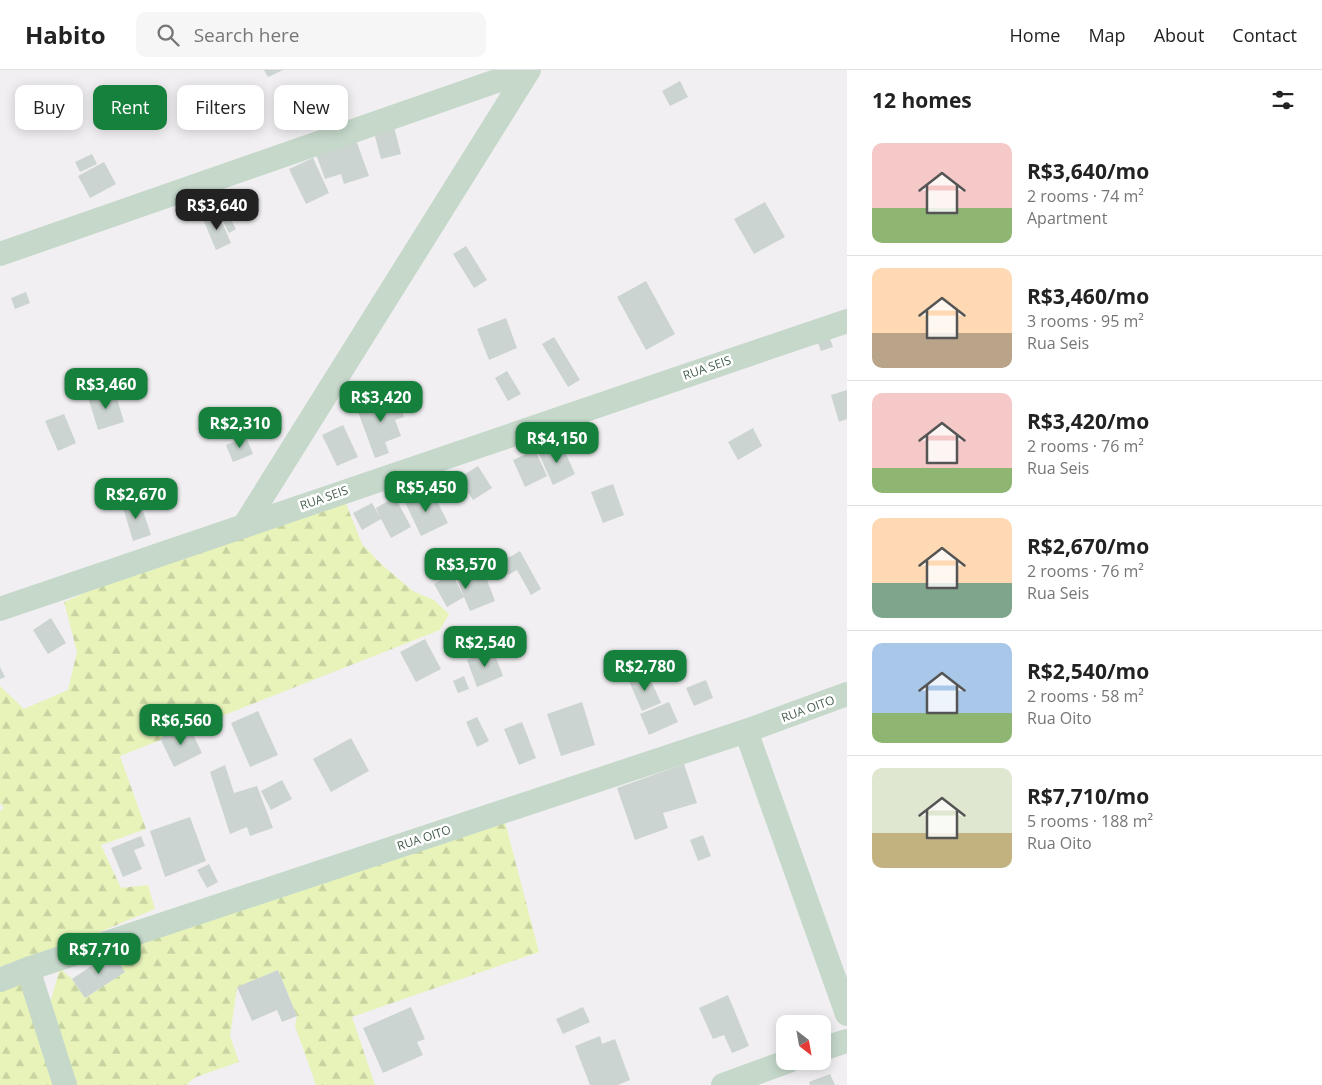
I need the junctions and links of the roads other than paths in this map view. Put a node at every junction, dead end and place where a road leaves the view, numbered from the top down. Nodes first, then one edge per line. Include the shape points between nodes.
1 (528, 70) edge
2 (0, 254) edge
3 (847, 321) edge
4 (244, 526) junction
5 (0, 609) edge
6 (847, 694) edge
7 (746, 731) junction
8 (28, 969) junction
9 (0, 980) edge
10 (847, 1014) edge
11 (847, 1041) edge
12 (831, 1046) edge
13 (776, 1066) edge
14 (65, 1085) edge
15 (723, 1085) edge

1 - 2 street
1 - 4 street
3 - 4 street, RUA SEIS
4 - 5 street, RUA SEIS
6 - 7 street, RUA OITO
7 - 8 street, RUA OITO
7 - 10 street
8 - 9 street, RUA OITO
8 - 14 street
11 - 12 street
13 - 15 street

